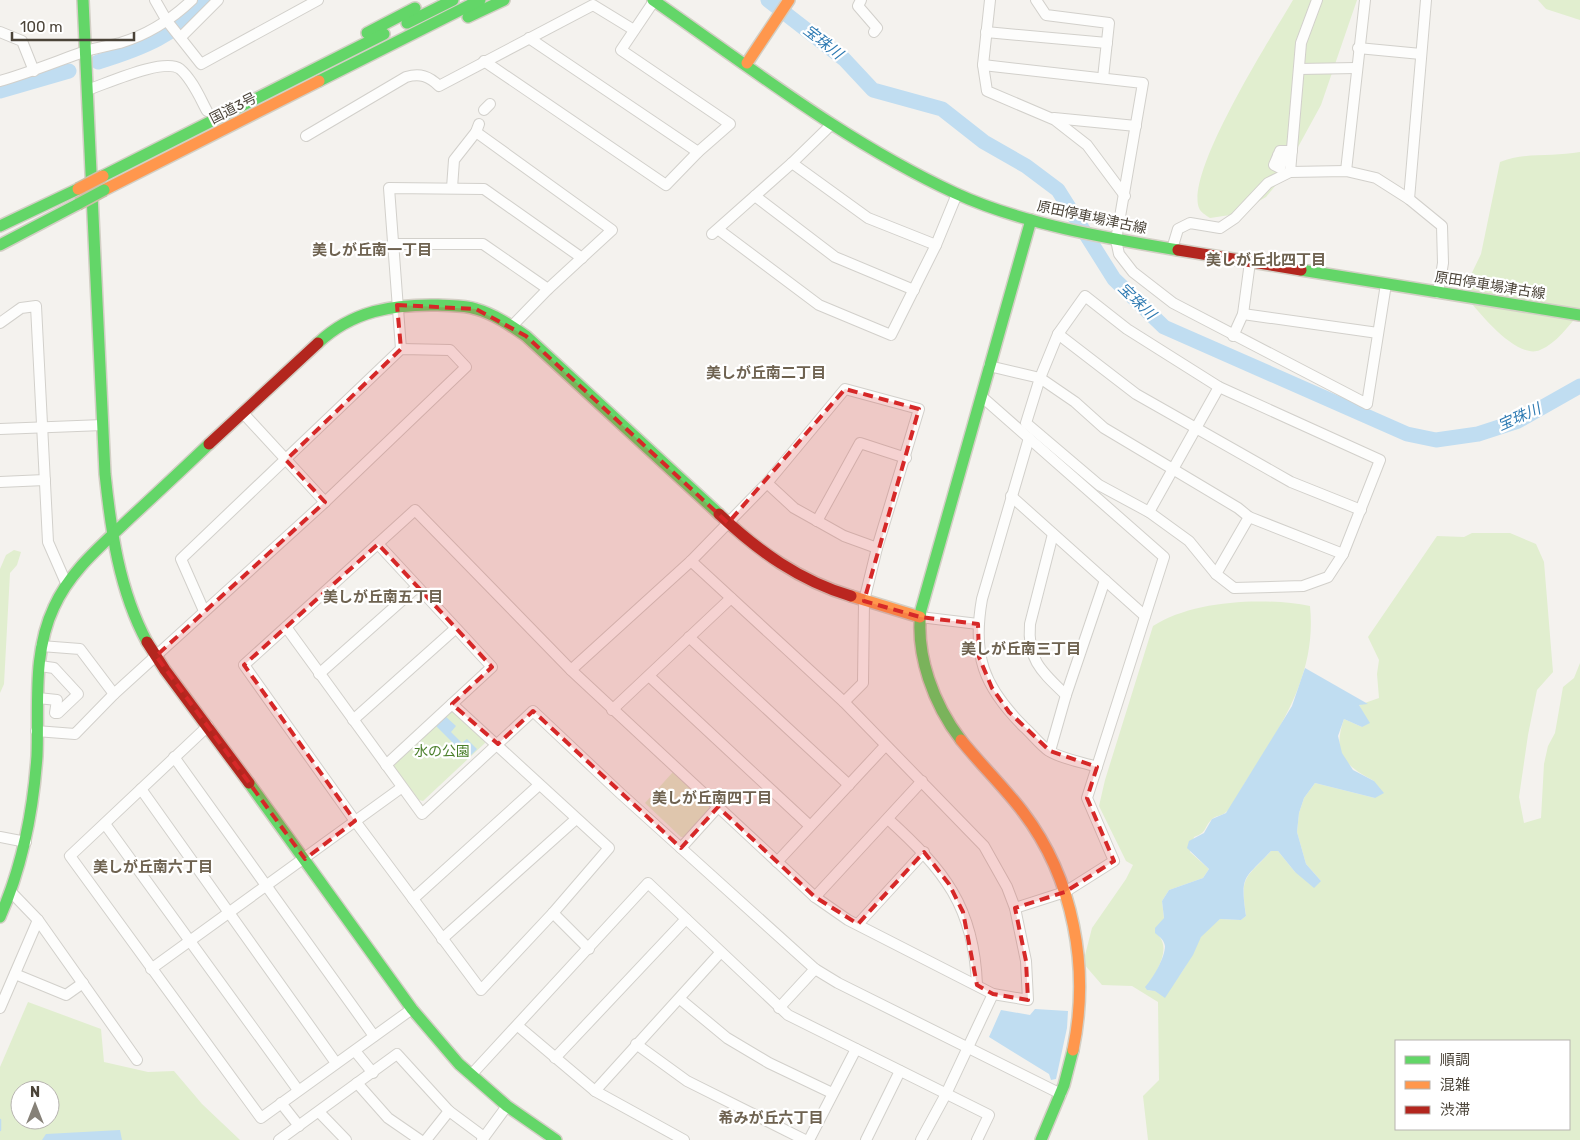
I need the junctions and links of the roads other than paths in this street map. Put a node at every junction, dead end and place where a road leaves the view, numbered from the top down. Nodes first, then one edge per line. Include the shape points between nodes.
1 (83, 0) edge
2 (155, 0) edge
3 (192, 0) edge
4 (218, 0) edge
5 (318, 0) edge
6 (432, 0) edge
7 (453, 0) edge
8 (480, 0) edge
9 (504, 0) edge
10 (653, 0) edge
11 (790, 0) edge
12 (861, 0) edge
13 (990, 0) edge
14 (1036, 0) edge
15 (1317, 0) edge
16 (1365, 0) edge
17 (1426, 0) edge
18 (167, 20) junction
19 (634, 30) junction
20 (0, 32) edge
21 (874, 32) dead end
22 (986, 32) junction
23 (376, 33) junction
24 (180, 37) junction
25 (528, 38) junction
26 (1107, 43) junction
27 (1358, 48) junction
28 (85, 51) junction
29 (1421, 54) junction
30 (484, 61) junction
31 (747, 63) junction
32 (983, 65) junction
33 (1356, 68) junction
34 (1299, 69) junction
35 (34, 71) junction
36 (1103, 78) junction
37 (0, 81) edge
38 (87, 90) junction
39 (207, 111) junction
40 (1050, 118) junction
41 (832, 124) junction
42 (1136, 126) junction
43 (253, 128) dead end
44 (236, 136) dead end
45 (306, 136) dead end
46 (1292, 151) junction
47 (698, 152) junction
48 (1278, 155) dead end
49 (792, 163) junction
50 (149, 168) junction
51 (118, 169) junction
52 (1346, 171) junction
53 (1290, 172) junction
54 (452, 188) junction
55 (957, 194) junction
56 (755, 196) junction
57 (1125, 196) junction
58 (1409, 199) junction
59 (1031, 220) junction
60 (0, 226) edge
61 (1112, 238) junction
62 (392, 244) junction
63 (0, 245) edge
64 (936, 245) junction
65 (1172, 249) junction
66 (582, 258) junction
67 (1250, 262) junction
68 (1386, 284) junction
69 (548, 289) junction
70 (914, 290) junction
71 (1438, 293) junction
72 (397, 305) junction
73 (1243, 314) junction
74 (1580, 315) edge
75 (0, 323) edge
76 (512, 326) junction
77 (1378, 333) junction
78 (1058, 334) junction
79 (1233, 336) junction
80 (401, 350) junction
81 (989, 366) junction
82 (1040, 378) junction
83 (1219, 388) junction
84 (981, 396) junction
85 (243, 413) junction
86 (103, 425) junction
87 (44, 428) junction
88 (1196, 428) junction
89 (0, 430) edge
90 (1029, 438) junction
91 (906, 458) junction
92 (286, 460) junction
93 (1173, 469) junction
94 (45, 480) junction
95 (0, 482) edge
96 (767, 482) junction
97 (1011, 496) junction
98 (325, 502) junction
99 (1361, 510) junction
100 (1149, 512) junction
101 (1249, 517) junction
102 (817, 521) junction
103 (728, 523) junction
104 (1053, 534) junction
105 (112, 536) junction
106 (378, 544) junction
107 (877, 548) junction
108 (1343, 554) junction
109 (691, 561) junction
110 (1216, 574) junction
111 (1105, 580) junction
112 (66, 583) junction
113 (417, 587) junction
114 (731, 598) junction
115 (864, 601) junction
116 (204, 611) junction
117 (1145, 616) junction
118 (920, 618) junction
119 (978, 624) junction
120 (286, 628) junction
121 (455, 629) junction
122 (689, 637) junction
123 (41, 646) junction
124 (156, 656) junction
125 (40, 666) junction
126 (571, 670) junction
127 (319, 674) junction
128 (649, 676) junction
129 (114, 694) junction
130 (1066, 695) junction
131 (38, 698) junction
132 (844, 702) junction
133 (452, 704) junction
134 (612, 710) junction
135 (353, 720) junction
136 (208, 726) junction
137 (36, 731) junction
138 (498, 744) junction
139 (885, 746) junction
140 (1050, 751) junction
141 (174, 757) junction
142 (386, 765) junction
143 (1096, 767) junction
144 (922, 781) junction
145 (538, 785) junction
146 (849, 785) junction
147 (401, 788) junction
148 (140, 789) junction
149 (718, 807) junction
150 (888, 819) junction
151 (576, 820) junction
152 (355, 821) junction
153 (105, 824) junction
154 (810, 826) junction
155 (1, 839) edge
156 (26, 842) junction
157 (681, 848) junction
158 (924, 852) junction
159 (305, 859) junction
160 (777, 862) junction
161 (267, 885) junction
162 (11, 892) junction
163 (1065, 892) junction
164 (815, 897) junction
165 (413, 899) junction
166 (1015, 908) junction
167 (229, 913) junction
168 (553, 913) junction
169 (0, 917) edge
170 (686, 919) junction
171 (38, 920) junction
172 (858, 924) junction
173 (442, 939) junction
174 (190, 940) junction
175 (588, 949) junction
176 (720, 953) junction
177 (151, 969) junction
178 (815, 969) junction
179 (15, 974) junction
180 (83, 984) junction
181 (977, 985) junction
182 (993, 994) junction
183 (680, 999) junction
184 (0, 1008) edge
185 (779, 1008) junction
186 (412, 1009) junction
187 (518, 1026) junction
188 (374, 1036) junction
189 (636, 1044) junction
190 (968, 1047) junction
191 (856, 1049) junction
192 (355, 1050) junction
193 (555, 1058) junction
194 (138, 1060) dead end
195 (336, 1062) junction
196 (900, 1071) junction
197 (373, 1073) junction
198 (471, 1075) junction
199 (357, 1083) junction
200 (298, 1090) junction
201 (595, 1090) junction
202 (832, 1093) junction
203 (946, 1094) junction
204 (1061, 1094) junction
205 (281, 1103) junction
206 (507, 1106) junction
207 (449, 1111) junction
208 (319, 1112) junction
209 (298, 1126) junction
210 (483, 1139) edge
211 (279, 1140) edge
212 (346, 1140) edge
213 (420, 1140) edge
214 (426, 1140) edge
215 (556, 1140) edge
216 (684, 1140) edge
217 (805, 1140) edge
218 (809, 1140) edge
219 (866, 1140) edge
220 (921, 1140) edge
221 (977, 1140) edge
222 (1041, 1140) edge

1 - 28 main road
2 - 18 street
3 - 18 street
4 - 24 street
5 - 24 street via 201,64
6 - 23 main road via 388,22
7 - 23 main road, 国道3号
8 - 50 main road, 国道3号
9 - 43 main road via 404,47
10 - 19 street
10 - 31 main road, 原田停車場津古線
11 - 31 main road
12 - 21 street via 858,6 877,28
13 - 22 street
14 - 26 street via 1046,15 1109,23
15 - 34 street via 1301,43
16 - 27 street
17 - 29 street
18 - 24 street
18 - 28 street via 122,42
19 - 25 street via 593,5
19 - 47 street via 622,50 730,124
20 - 35 street via 22,41
22 - 26 street
22 - 32 street
23 - 39 main road
23 - 51 main road, 国道3号
25 - 30 street
25 - 47 street
26 - 36 street
27 - 29 street
27 - 33 street
28 - 35 street
28 - 38 main road
29 - 58 street
30 - 45 street via 439,86 424,75 406,77
30 - 47 street via 666,185
31 - 41 main road, 原田停車場津古線
32 - 36 street
32 - 40 street via 987,90
33 - 34 street
33 - 52 street
34 - 46 street
35 - 37 street
36 - 42 street via 1143,83
38 - 39 street via 164,65 178,68 186,75
38 - 86 main road
39 - 51 main road via 128,157
40 - 42 street
40 - 57 street via 1087,145
41 - 49 street
41 - 55 main road, 原田停車場津古線 via 894,162
42 - 57 street
44 - 50 main road
46 - 48 street via 1280,151
46 - 53 street
49 - 56 street
49 - 64 street via 868,218
50 - 63 main road, 国道3号, bridge
51 - 60 main road, 国道3号, bridge
52 - 53 street
52 - 58 street via 1376,178
53 - 65 street via 1268,183 1235,218 1220,228 1190,223 1178,229
54 - 62 street via 389,188
54 - 66 street via 484,189
54 - 66 street via 454,160 477,128 612,230
55 - 59 main road, 原田停車場津古線
55 - 64 street
56 - 70 street via 836,257
56 - 70 street via 715,232 819,305 891,335
57 - 61 street
58 - 71 street via 1442,226 1443,263
59 - 61 main road, 原田停車場津古線
59 - 81 main road
61 - 65 main road, 原田停車場津古線
61 - 79 street via 1118,254 1133,272 1173,303
62 - 69 street via 482,244
62 - 72 street
64 - 70 street
65 - 67 main road, 原田停車場津古線
66 - 69 street
67 - 68 main road, 原田停車場津古線
67 - 73 street
68 - 71 main road, 原田停車場津古線
68 - 77 street
69 - 76 street
71 - 74 main road, 原田停車場津古線
72 - 76 main road via 460,306 486,313
72 - 80 street
72 - 85 main road via 361,314 331,330
73 - 77 street
73 - 79 street
75 - 87 street via 21,308 36,306
76 - 103 main road
77 - 79 street via 1367,404
78 - 82 street
78 - 83 street via 1085,296 1127,329
78 - 88 street via 1136,394
80 - 92 street
80 - 98 street via 450,350 466,367
81 - 82 street
81 - 84 main road
82 - 93 street via 1075,402 1104,428
82 - 100 street via 1026,423 1099,485
83 - 88 street
83 - 99 street via 1380,460
84 - 90 street
84 - 118 main road via 927,582
85 - 92 street
85 - 105 main road
86 - 87 street
86 - 105 main road
87 - 89 street
87 - 94 street
88 - 93 street
88 - 99 street via 1291,482
90 - 97 street
90 - 117 street via 1164,557
91 - 96 street via 919,409 845,389
91 - 102 street via 860,444
91 - 107 street
92 - 98 street
92 - 116 street via 181,559
93 - 100 street
93 - 101 street
94 - 95 street
94 - 112 street via 45,543
96 - 102 street via 794,508
96 - 103 street
97 - 104 street
97 - 119 street
98 - 116 street
99 - 108 street
100 - 110 street via 1189,541
101 - 108 street
101 - 110 street
102 - 107 street via 844,536
103 - 109 street
103 - 115 main road via 772,560 806,580
104 - 111 street
104 - 130 street via 1030,624 1029,640 1040,670
105 - 112 main road
105 - 124 main road via 133,610
106 - 113 street
106 - 120 street
106 - 126 street via 415,510
107 - 115 street
108 - 110 street via 1328,577 1303,586 1234,588
109 - 114 street
109 - 126 street
111 - 117 street
111 - 130 street
112 - 123 main road via 53,606
113 - 121 street
113 - 127 street
114 - 122 street
114 - 132 street
115 - 118 main road
115 - 132 street via 863,683
116 - 124 street
117 - 143 street
118 - 119 street
118 - 163 main road via 928,680 946,718 960,740 1006,789 1032,824 1048,851
119 - 140 street via 979,657 992,688 1010,712
120 - 127 street
120 - 152 street via 244,665
121 - 133 street via 492,667
121 - 135 street
122 - 128 street
122 - 146 street
123 - 125 main road
123 - 129 street via 80,649
124 - 129 street
124 - 136 main road
125 - 131 main road
125 - 131 street via 54,668 78,694 55,713 57,700
126 - 134 street
127 - 135 street
128 - 134 street
128 - 154 street
129 - 137 street via 75,734
130 - 140 street
131 - 137 main road
132 - 139 street
133 - 138 street
133 - 142 street
134 - 149 street
135 - 142 street
136 - 141 street
136 - 159 main road
137 - 156 main road via 34,784
138 - 145 street
138 - 147 street via 422,814
138 - 157 street via 533,711
139 - 144 street
139 - 146 street
140 - 143 street
141 - 148 street
141 - 161 street
142 - 147 street
143 - 163 street via 1087,798 1114,861
144 - 150 street
144 - 166 street via 984,846
145 - 151 street
145 - 165 street
146 - 154 street
147 - 152 street
148 - 153 street
148 - 167 street
149 - 157 street
149 - 160 street
150 - 158 street
150 - 164 street
151 - 168 street via 609,848
151 - 173 street
152 - 159 street
152 - 165 street
153 - 174 street
153 - 177 street via 70,856
154 - 160 street
155 - 156 street
156 - 162 main road
157 - 178 street
158 - 172 street
158 - 181 street via 949,884 963,912 974,952
159 - 161 street
159 - 186 main road
160 - 164 street
161 - 167 street
161 - 188 street
162 - 169 main road
162 - 171 street
163 - 166 street
163 - 204 main road via 1079,956 1080,1004 1070,1066
164 - 172 street
165 - 173 street
166 - 182 street via 1026,961 1028,1000
167 - 174 street
167 - 195 street
168 - 173 street via 481,990
168 - 175 street
170 - 175 street via 648,883
170 - 176 street
170 - 193 street
171 - 179 street
171 - 180 street
172 - 181 street
174 - 177 street
174 - 200 street
175 - 187 street
176 - 183 street
176 - 185 street
177 - 205 street via 261,1118
178 - 185 street
178 - 190 street
179 - 180 street via 66,995
179 - 184 street
180 - 194 street
181 - 182 street
182 - 190 street
183 - 189 street
183 - 202 street via 726,1038
185 - 191 street
186 - 188 street
186 - 198 main road
187 - 193 street
187 - 198 street
188 - 192 street
189 - 201 street
189 - 217 street via 687,1081
190 - 203 street
190 - 204 street
191 - 196 street
191 - 202 street
192 - 195 street
192 - 197 street
193 - 201 street
195 - 200 street
196 - 203 street
196 - 219 street
197 - 199 street
197 - 207 street via 397,1054
198 - 206 main road
199 - 208 street
199 - 213 street via 388,1118
200 - 205 street
201 - 216 street
202 - 218 street
203 - 220 street
203 - 221 street via 989,1115
204 - 222 main road
205 - 209 street
206 - 210 street
206 - 215 main road
207 - 210 street
207 - 214 street
208 - 209 street
208 - 212 street
209 - 211 street

